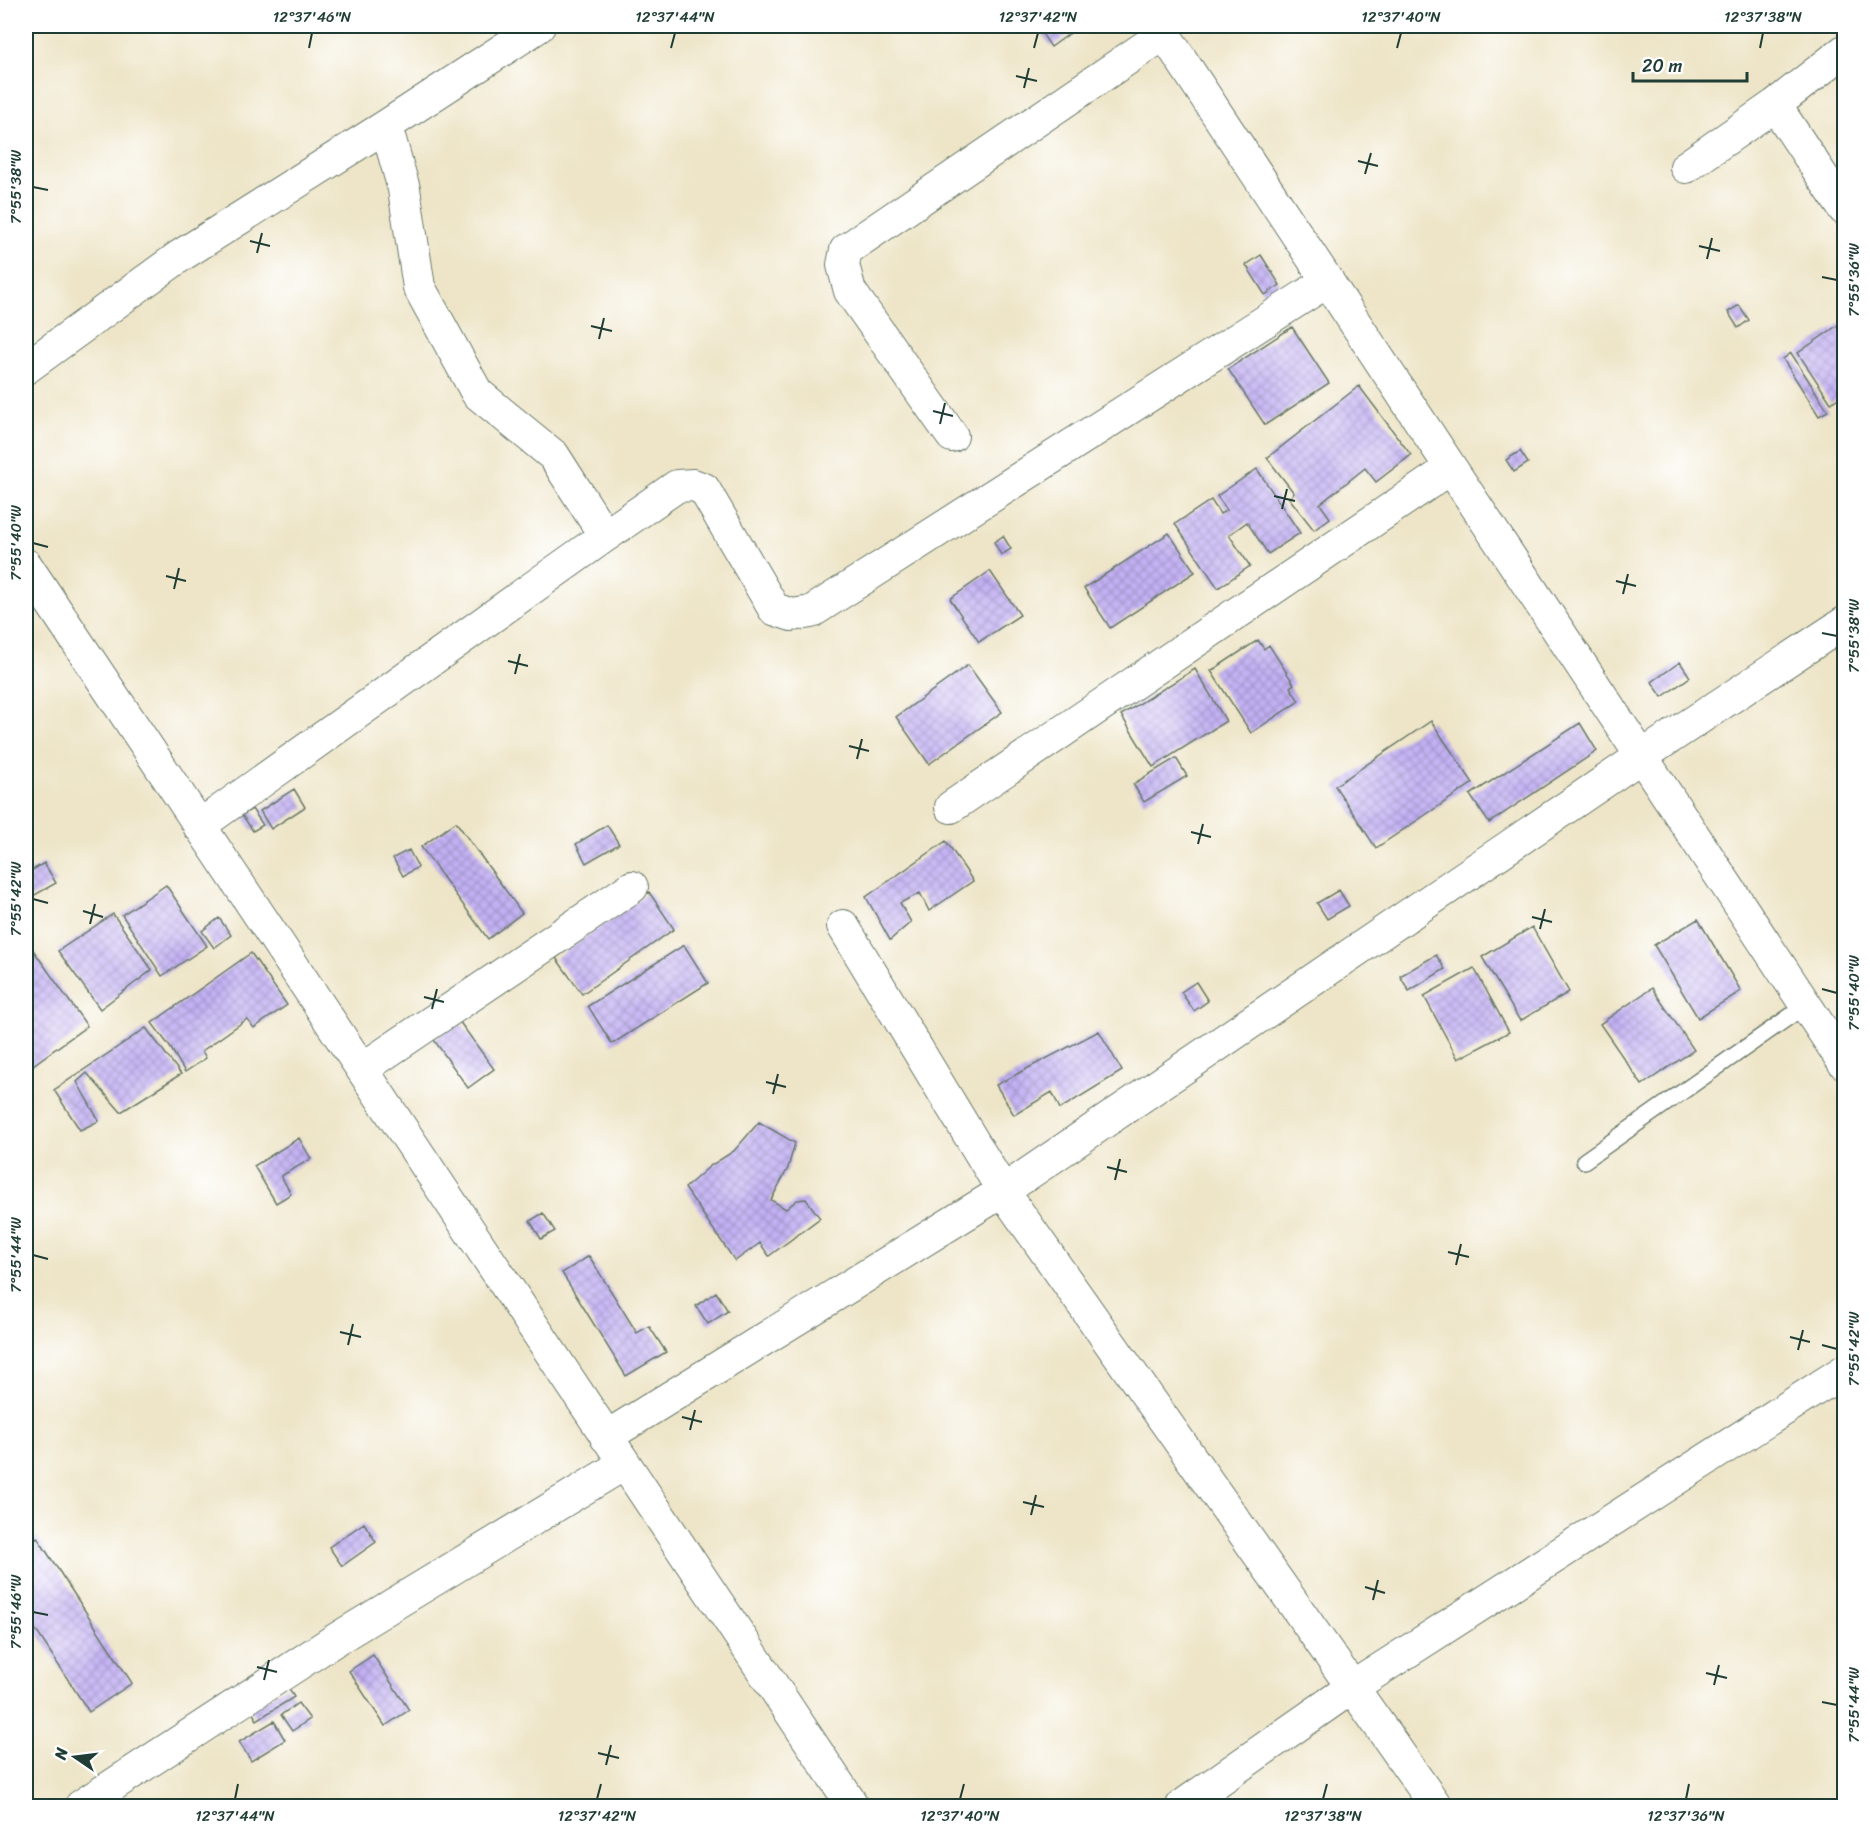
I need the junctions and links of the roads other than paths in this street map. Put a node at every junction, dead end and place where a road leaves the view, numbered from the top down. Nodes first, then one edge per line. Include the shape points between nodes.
1 (539, 26) edge
2 (1162, 30) edge
3 (1845, 51) edge
4 (1775, 105) junction
5 (386, 126) junction
6 (1686, 167) dead end
7 (1845, 209) edge
8 (1328, 281) junction
9 (26, 368) edge
10 (952, 436) dead end
11 (1451, 468) junction
12 (605, 536) junction
13 (26, 565) edge
14 (1845, 623) edge
15 (1642, 756) junction
16 (951, 807) dead end
17 (199, 826) junction
18 (632, 887) dead end
19 (843, 926) dead end
20 (1806, 1005) junction
21 (1845, 1063) edge
22 (362, 1069) junction
23 (1584, 1161) dead end
24 (1003, 1191) junction
25 (1845, 1371) edge
26 (606, 1437) junction
27 (624, 1464) junction
28 (1351, 1688) junction
29 (81, 1806) edge
30 (853, 1806) edge
31 (1182, 1806) edge
32 (1436, 1806) edge

1 - 5 street
2 - 8 street
2 - 10 street via 846,250 843,265 850,291
3 - 4 street
4 - 6 street
4 - 7 street
5 - 9 street via 180,256
5 - 12 street via 404,189 419,287 477,393 554,456
8 - 11 street
8 - 12 street via 811,612 792,615 774,609 704,489 677,486
11 - 15 street
11 - 16 street
12 - 17 street
13 - 17 street
14 - 15 street
15 - 20 street
15 - 24 street
17 - 22 street
18 - 22 street
19 - 24 street
20 - 21 street
20 - 23 lane
22 - 26 street
24 - 26 street
24 - 28 street
25 - 28 street
26 - 27 street
27 - 29 street via 335,1640
27 - 30 street
28 - 31 street
28 - 32 street

